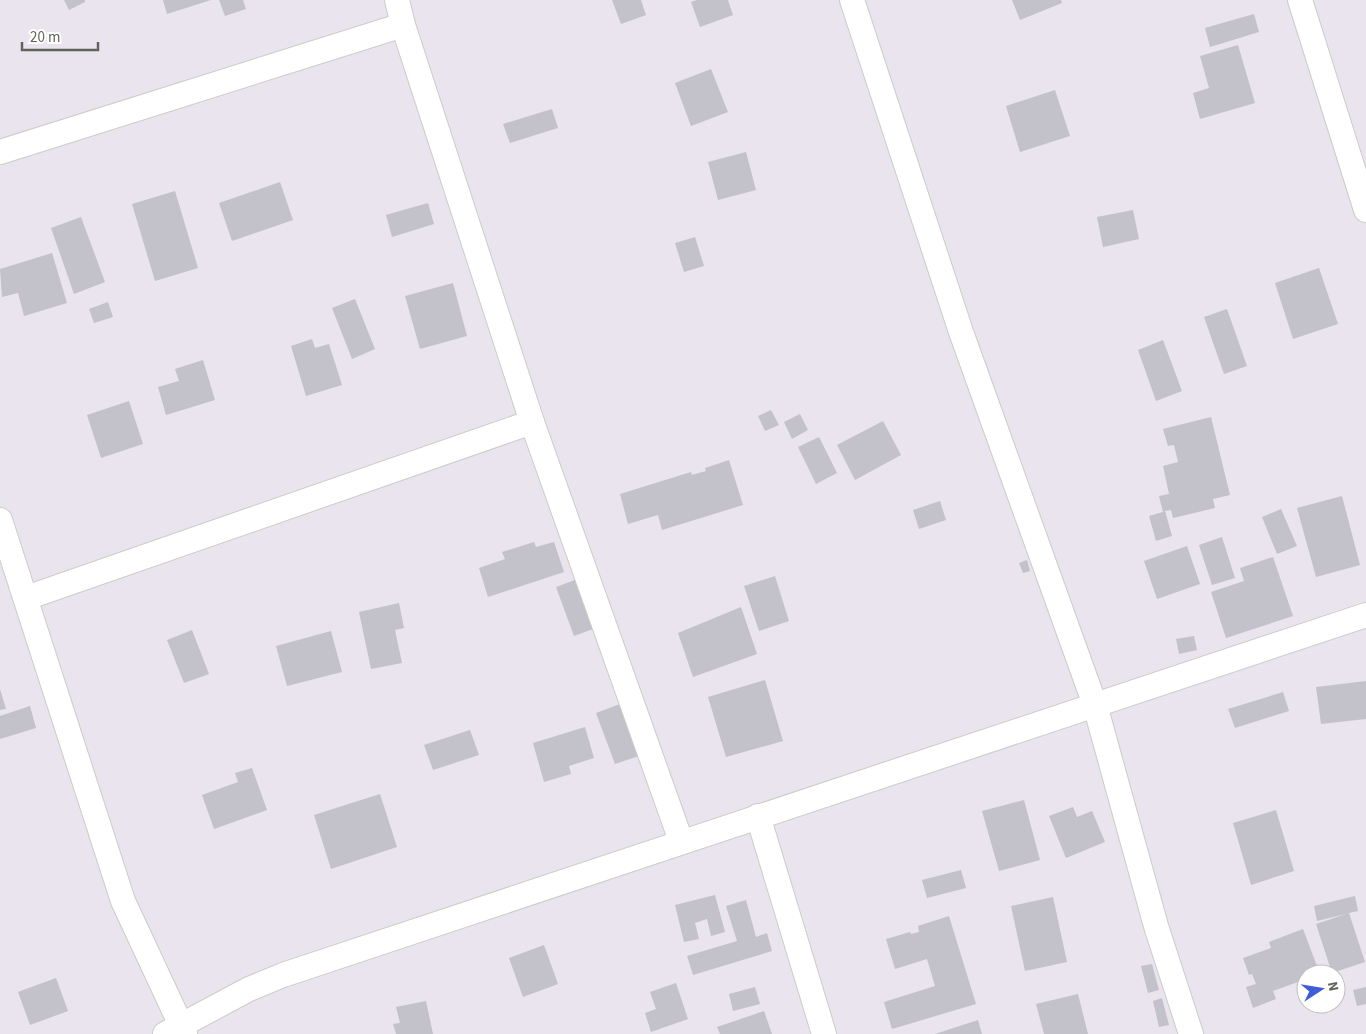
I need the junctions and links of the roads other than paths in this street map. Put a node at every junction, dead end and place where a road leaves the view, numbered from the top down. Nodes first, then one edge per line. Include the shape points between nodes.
1 (397, 0) edge
2 (852, 0) edge
3 (1300, 0) edge
4 (403, 25) junction
5 (0, 152) edge
6 (1366, 210) edge
7 (532, 422) junction
8 (0, 520) edge
9 (26, 598) junction
10 (1366, 615) edge
11 (1095, 704) junction
12 (758, 816) junction
13 (680, 842) junction
14 (177, 1031) edge
15 (824, 1034) edge
16 (1191, 1034) edge

1 - 4 street
2 - 11 street via 961,332
3 - 6 street
4 - 5 street
4 - 7 street
7 - 9 street
7 - 13 street
8 - 9 street
9 - 14 street via 123,901
10 - 11 street
11 - 12 street
11 - 16 street via 1156,926
12 - 13 street
12 - 15 street
13 - 14 street via 283,975 249,989

